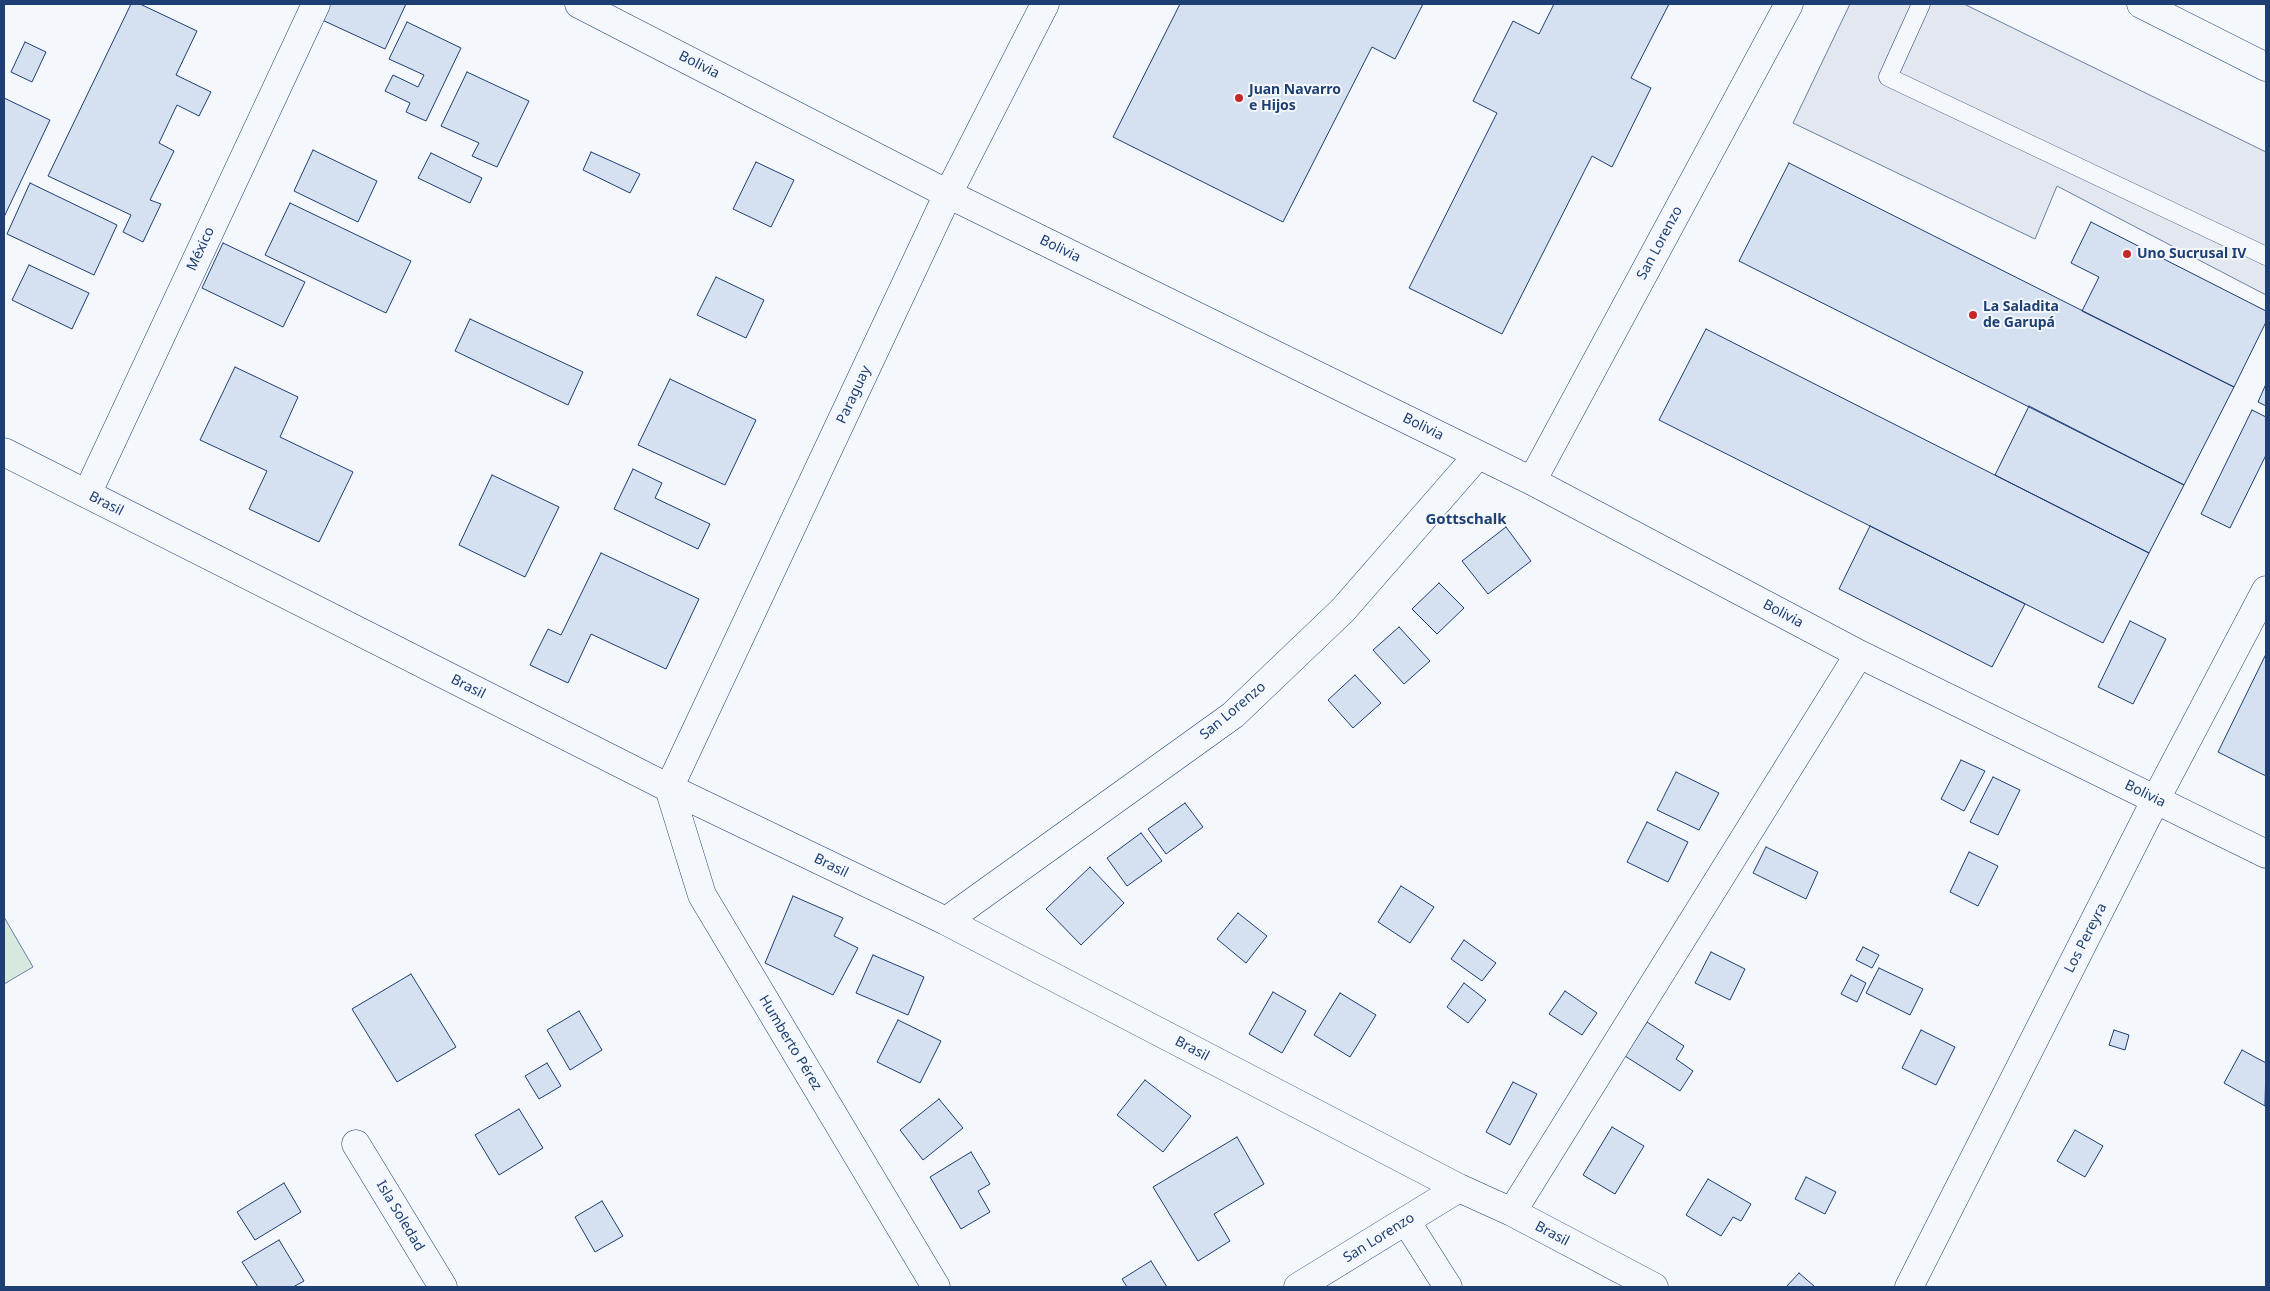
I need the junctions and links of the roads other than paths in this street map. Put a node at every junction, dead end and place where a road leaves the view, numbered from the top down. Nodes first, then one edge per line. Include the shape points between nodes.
1 (316, 4) edge
2 (579, 4) edge
3 (1045, 4) edge
4 (1789, 4) edge
5 (1921, 4) edge
6 (2141, 4) edge
7 (2266, 67) edge
8 (948, 194) junction
9 (2266, 256) edge
10 (4, 452) edge
11 (1478, 455) junction
12 (1532, 481) junction
13 (87, 494) junction
14 (2266, 590) edge
15 (1859, 654) junction
16 (668, 788) junction
17 (2156, 799) junction
18 (2266, 854) edge
19 (946, 921) junction
20 (356, 1144) dead end
21 (1459, 1188) junction
22 (1512, 1212) junction
23 (1406, 1221) junction
24 (443, 1287) edge
25 (936, 1287) edge
26 (1298, 1287) edge
27 (1448, 1287) edge
28 (1654, 1287) edge
29 (1909, 1287) edge

1 - 13 street, México
2 - 8 street, Bolivia
3 - 8 street, Paraguay
4 - 12 street, San Lorenzo
5 - 9 lane via 1888,77
6 - 7 street
8 - 11 street, Bolivia
8 - 16 street, Paraguay
10 - 13 street, Brasil
11 - 12 street, Bolivia
11 - 19 street, San Lorenzo via 1343,610 1233,715
12 - 15 street, Bolivia
13 - 16 street, Brasil
14 - 17 street, Los Pereyra
15 - 17 street, Bolivia
15 - 22 street
16 - 19 street, Brasil
16 - 25 street, Humberto Pérez via 702,895
17 - 18 street, Bolivia
17 - 29 street, Los Pereyra
19 - 21 street, Brasil
20 - 24 street, Isla Soledad
21 - 22 street, Brasil
21 - 23 street, San Lorenzo
22 - 28 street, Brasil
23 - 26 street, San Lorenzo
23 - 27 street

